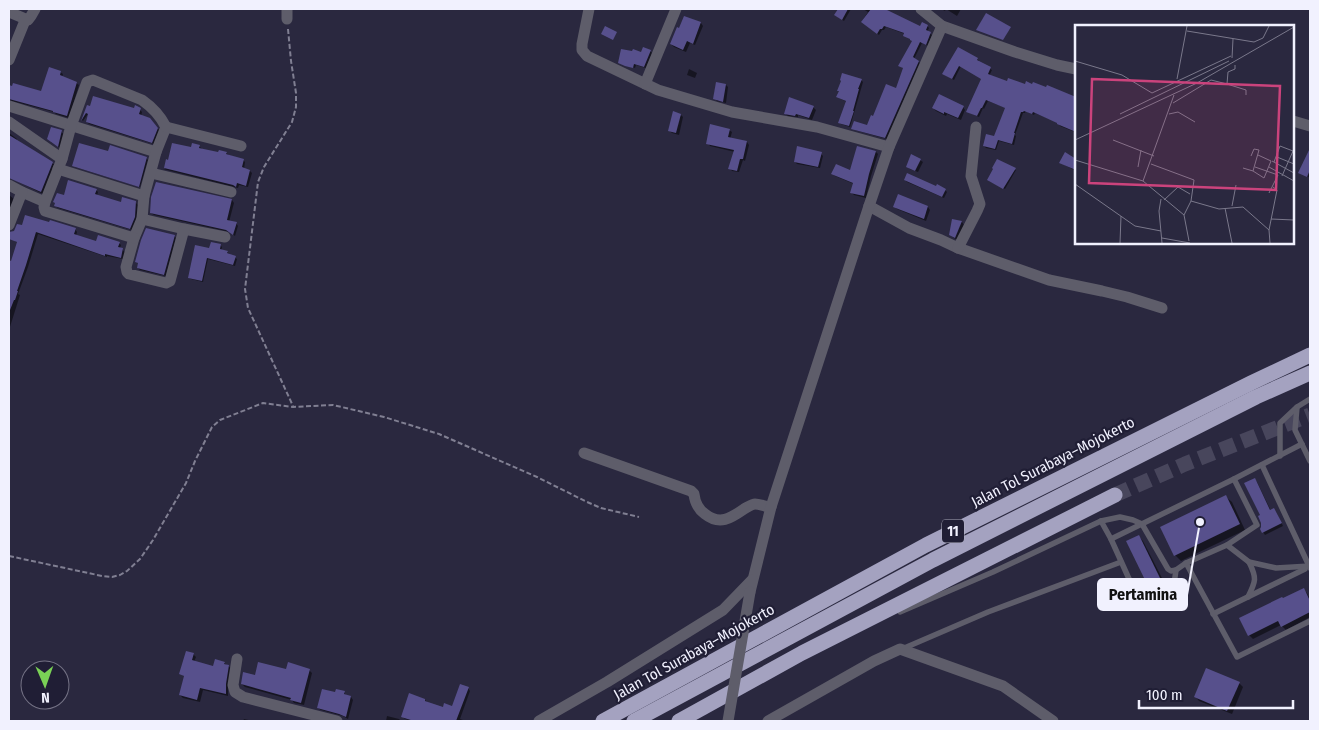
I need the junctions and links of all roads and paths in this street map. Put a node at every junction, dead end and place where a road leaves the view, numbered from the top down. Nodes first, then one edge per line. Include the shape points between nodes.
1 (35, 9) edge
2 (590, 9) edge
3 (676, 9) edge
4 (921, 9) edge
5 (9, 12) edge
6 (287, 14) edge
7 (24, 18) junction
8 (942, 26) junction
9 (9, 60) edge
10 (1075, 69) edge
11 (645, 84) junction
12 (9, 106) edge
13 (1294, 121) edge
14 (9, 122) edge
15 (71, 126) junction
16 (1310, 126) edge
17 (166, 127) junction
18 (976, 127) dead end
19 (241, 146) dead end
20 (889, 147) junction
21 (156, 152) junction
22 (60, 164) junction
23 (151, 173) junction
24 (9, 184) edge
25 (22, 192) junction
26 (231, 192) dead end
27 (144, 196) junction
28 (45, 202) junction
29 (869, 206) junction
30 (142, 219) junction
31 (9, 225) edge
32 (184, 229) junction
33 (226, 237) dead end
34 (134, 238) junction
35 (958, 248) junction
36 (1162, 308) dead end
37 (1310, 355) edge
38 (1310, 373) edge
39 (1310, 399) edge
40 (293, 407) junction
41 (1297, 408) junction
42 (1302, 444) junction
43 (584, 453) dead end
44 (1280, 456) junction
45 (1310, 461) edge
46 (1262, 464) junction
47 (1234, 479) junction
48 (1115, 494) tunnel mouth
49 (771, 507) junction
50 (639, 517) dead end
51 (1100, 521) junction
52 (1142, 524) junction
53 (1111, 539) junction
54 (1227, 545) junction
55 (9, 556) edge
56 (1121, 562) junction
57 (1249, 562) junction
58 (1186, 563) junction
59 (1310, 567) edge
60 (1176, 570) junction
61 (753, 578) junction
62 (1248, 597) junction
63 (1213, 614) junction
64 (1310, 621) edge
65 (900, 649) junction
66 (802, 653) junction
67 (237, 659) dead end
68 (337, 721) edge
69 (539, 721) edge
70 (604, 721) edge
71 (634, 721) edge
72 (679, 721) edge
73 (728, 721) edge
74 (768, 721) edge
75 (1053, 721) edge

1 - 7 street via 28,20
2 - 11 street via 582,50 587,56
3 - 11 street
4 - 8 street
5 - 7 street
6 - 40 path via 296,107 292,122 258,182 246,289 248,308
7 - 9 street
8 - 10 street
8 - 20 street
11 - 20 street via 732,112 817,127
12 - 15 street
13 - 16 street
14 - 22 street
15 - 17 street via 87,82 92,80 142,100
15 - 21 street
15 - 22 street
17 - 19 street
17 - 21 street
18 - 35 street via 971,176 980,204
20 - 29 street
21 - 23 street
22 - 27 street
22 - 28 street
23 - 26 street
23 - 27 street
24 - 25 street
25 - 28 street
25 - 31 street
27 - 30 street
28 - 34 street via 46,211
29 - 35 street via 909,228
29 - 49 street
30 - 32 street
30 - 34 street
32 - 33 street
32 - 34 street via 172,276 166,283 127,272
35 - 36 street via 1050,280 1102,290
37 - 70 highway, Jalan Tol Surabaya–Mojokerto / 11 via 926,545
38 - 71 highway, 11 via 933,560
39 - 41 lane
40 - 50 path via 334,405 439,434 537,476 601,508
40 - 55 path via 262,403 220,420 212,428 186,483 153,540 140,559 120,575 102,576
41 - 42 lane via 1295,430
41 - 44 lane via 1280,423
42 - 44 lane
42 - 45 lane
43 - 49 street via 691,491 698,508 712,519 722,521 731,518 756,504
44 - 46 lane
46 - 47 lane
46 - 59 lane
47 - 52 lane
47 - 54 lane via 1257,525
48 - 66 highway
49 - 61 street
51 - 52 lane via 1120,517
51 - 53 lane
51 - 66 lane via 993,572
52 - 53 lane
52 - 60 lane via 1168,569
53 - 56 lane
54 - 57 lane
54 - 58 lane
56 - 60 lane via 1130,581 1140,592 1151,595 1174,584
56 - 65 lane
57 - 59 lane via 1276,568
57 - 62 lane via 1255,583
58 - 60 lane
58 - 63 lane
59 - 62 lane
61 - 69 street via 723,610
61 - 73 street, bridge
62 - 63 lane
63 - 64 lane via 1237,657
65 - 74 street
65 - 75 street via 1003,686
66 - 72 highway
67 - 68 street via 233,685 239,695

